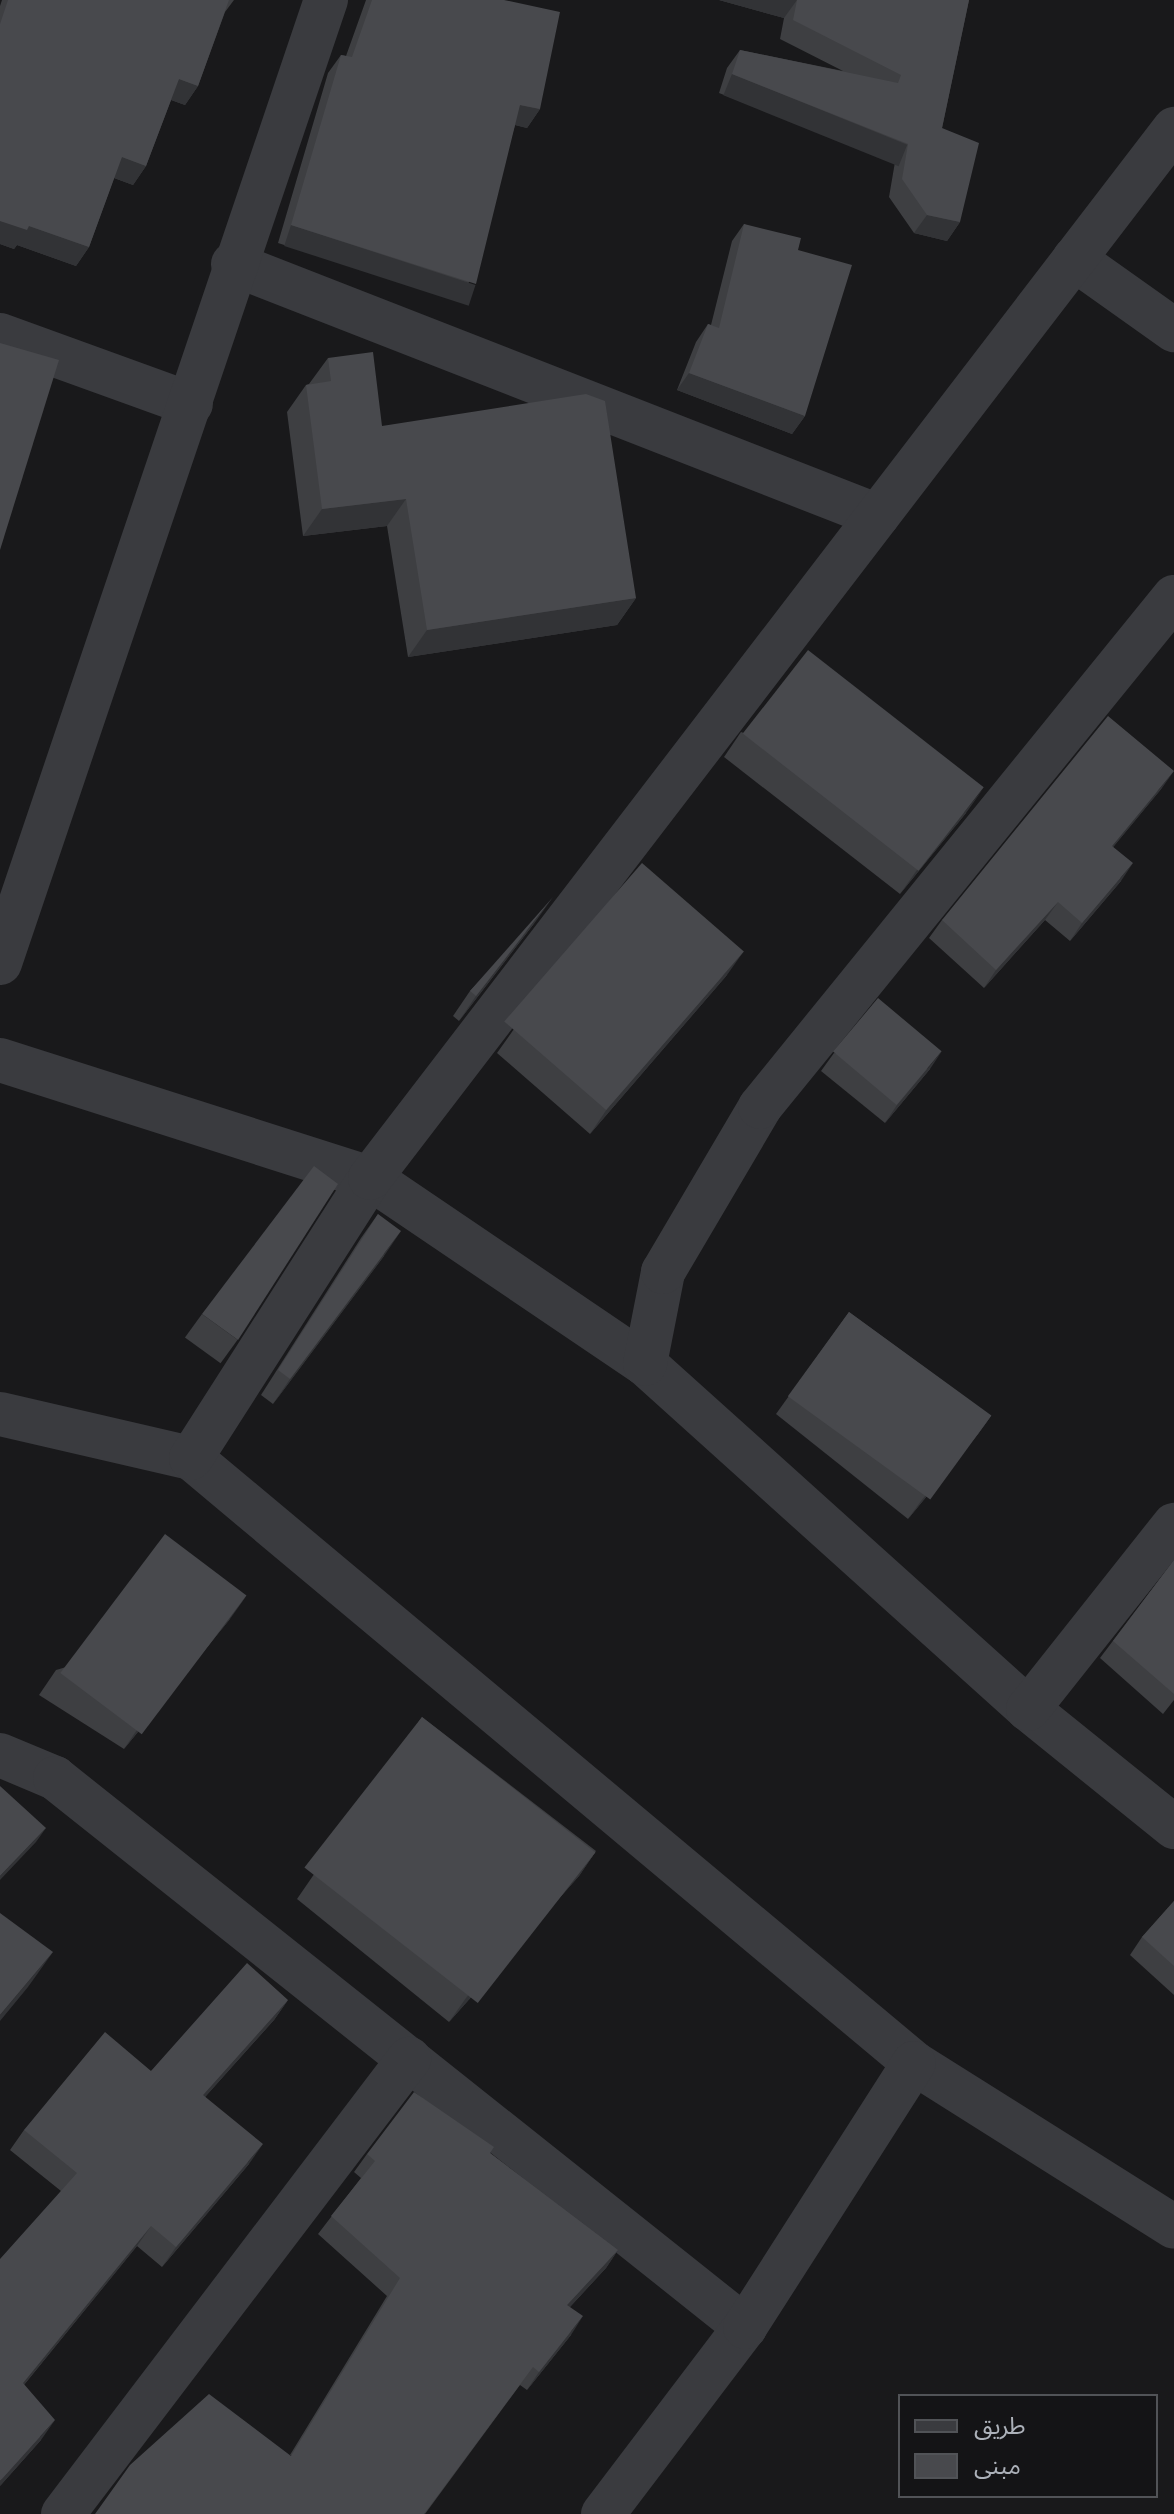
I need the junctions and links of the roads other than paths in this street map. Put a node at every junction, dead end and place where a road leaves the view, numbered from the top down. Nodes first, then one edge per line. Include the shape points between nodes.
1 (326, 0) edge
2 (1174, 129) edge
3 (1074, 259) junction
4 (233, 264) junction
5 (1174, 330) edge
6 (0, 335) edge
7 (191, 404) junction
8 (878, 516) junction
9 (1174, 597) edge
10 (0, 963) edge
11 (0, 1060) edge
12 (370, 1178) junction
13 (645, 1364) junction
14 (0, 1414) edge
15 (191, 1458) junction
16 (1174, 1525) edge
17 (1028, 1709) junction
18 (0, 1755) edge
19 (1174, 1827) edge
20 (409, 2059) junction
21 (914, 2063) junction
22 (1174, 2227) edge
23 (745, 2327) junction
24 (63, 2514) edge
25 (603, 2514) edge

1 - 4 street
2 - 3 street
3 - 5 street
3 - 8 street
4 - 7 street
4 - 8 street
6 - 7 street
7 - 10 street
8 - 12 street
9 - 13 street via 760,1107 663,1272
11 - 12 street
12 - 13 street
12 - 15 street
13 - 17 street
14 - 15 street
15 - 21 street
16 - 17 street
17 - 19 street
18 - 20 street via 55,1778
20 - 23 street
20 - 24 street
21 - 22 street
21 - 23 street
23 - 25 street

